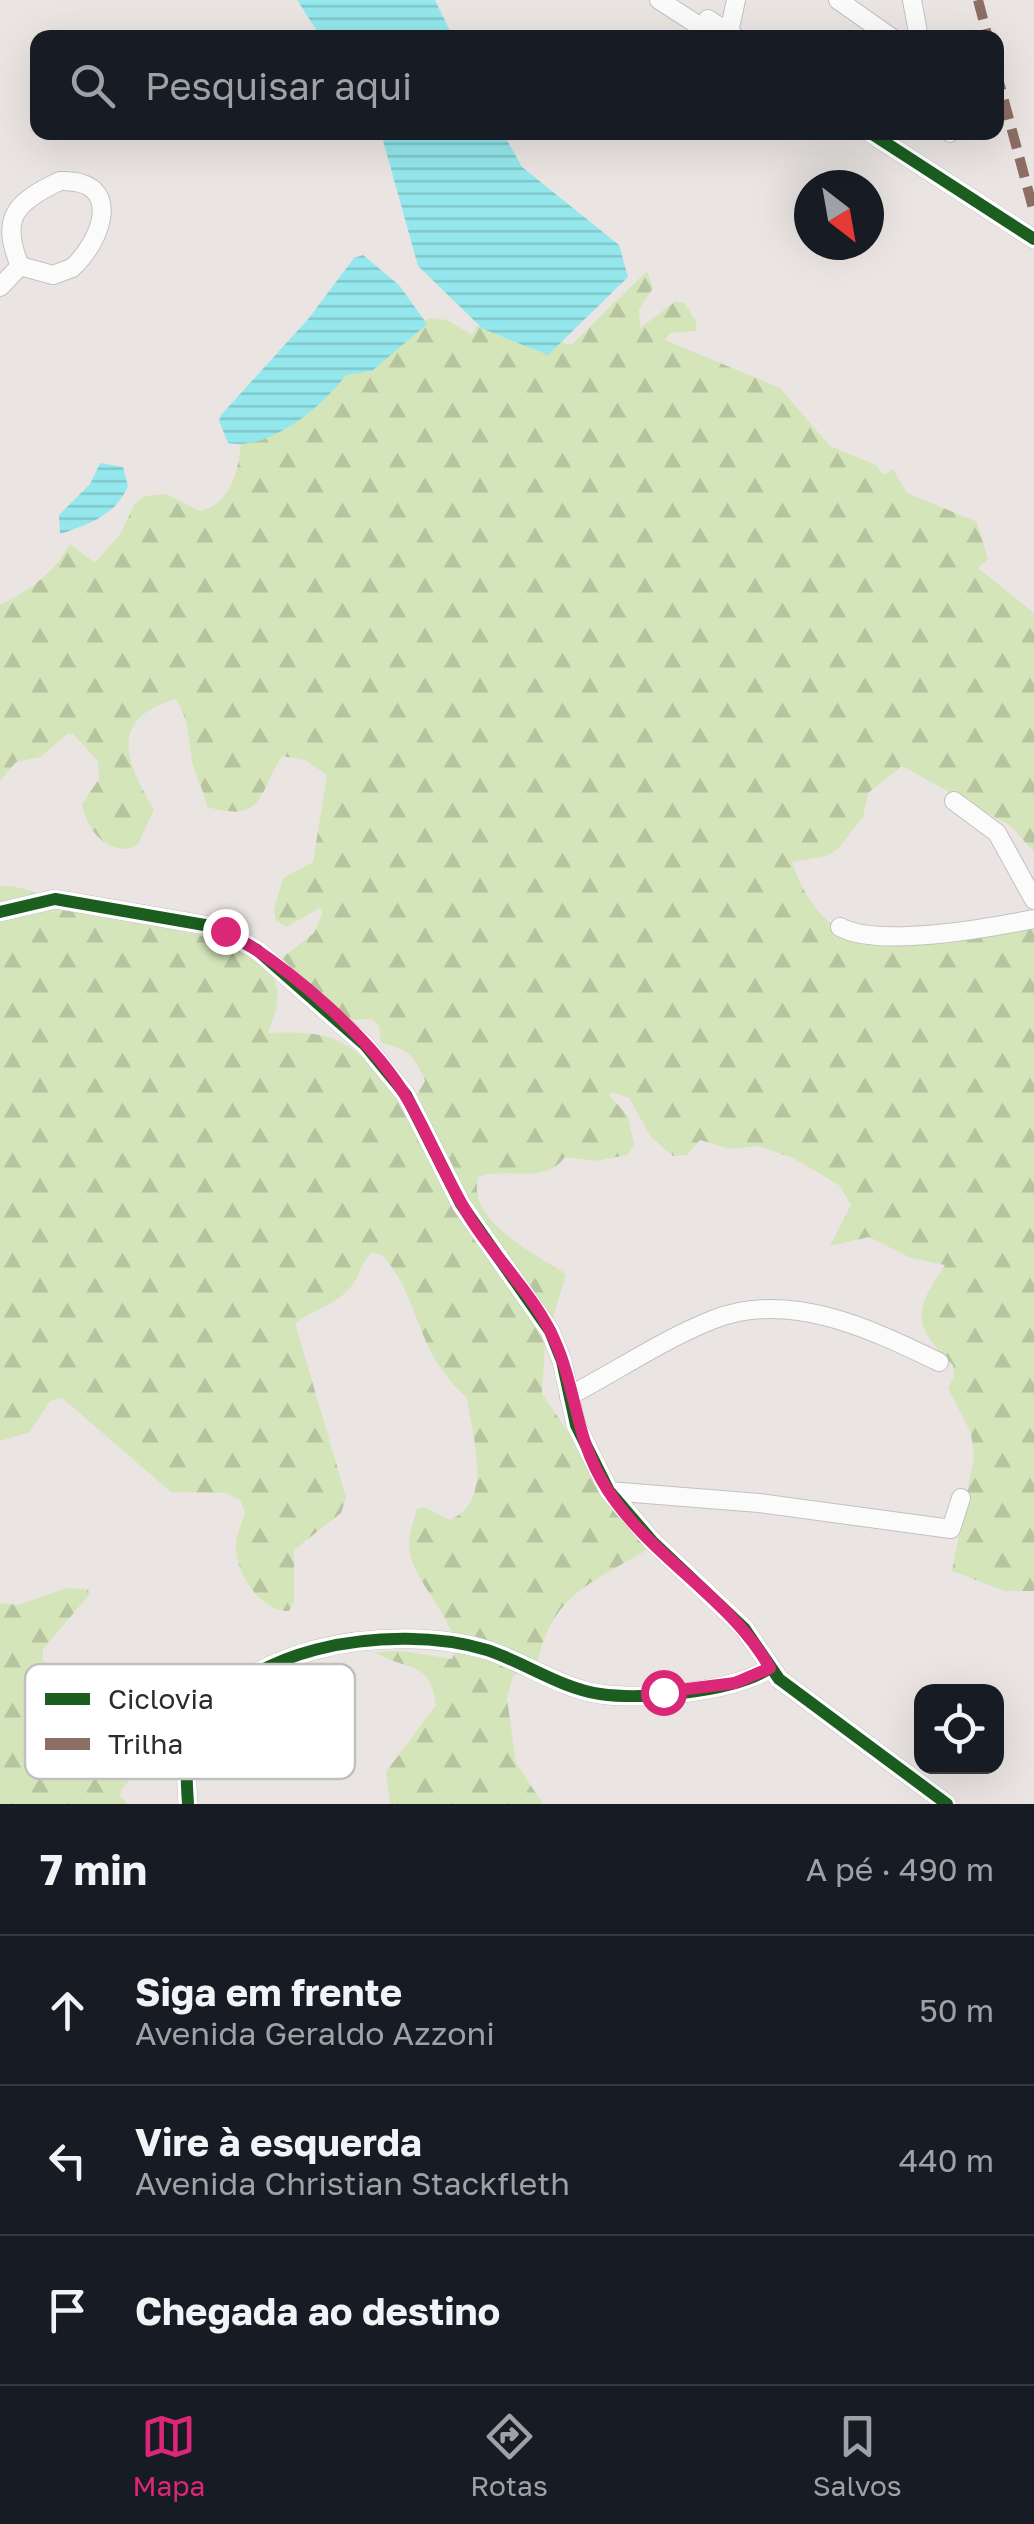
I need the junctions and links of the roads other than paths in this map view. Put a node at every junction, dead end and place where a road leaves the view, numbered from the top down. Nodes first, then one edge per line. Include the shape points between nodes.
1 (658, 0) edge
2 (680, 0) edge
3 (736, 0) edge
4 (838, 0) edge
5 (912, 0) edge
6 (716, 30) edge
7 (720, 30) edge
8 (729, 30) edge
9 (881, 30) edge
10 (918, 30) edge
11 (881, 140) edge
12 (1034, 239) edge
13 (20, 266) junction
14 (0, 287) edge
15 (954, 801) dead end
16 (1034, 900) edge
17 (0, 912) edge
18 (1034, 920) edge
19 (840, 927) dead end
20 (939, 1362) dead end
21 (569, 1396) junction
22 (608, 1491) junction
23 (961, 1498) dead end
24 (282, 1664) edge
25 (770, 1668) junction
26 (189, 1779) edge
27 (188, 1804) edge
28 (947, 1804) edge

1 - 6 street
2 - 7 street
3 - 8 street
4 - 9 street
5 - 10 street
11 - 12 street
13 - 13 street via 52,275 80,261 104,220 92,192 60,181 16,210 6,231
13 - 14 street
15 - 16 street via 997,834
17 - 21 street via 55,899 203,924 244,941 279,967 366,1045 406,1095 461,1204 550,1332
18 - 19 street via 888,937
20 - 21 street via 863,1325 751,1311 714,1319
21 - 22 street
22 - 23 street via 759,1502 951,1530
22 - 25 street via 744,1628
24 - 25 street via 333,1644 385,1636 487,1650 598,1694 735,1683
25 - 28 street
26 - 27 street

